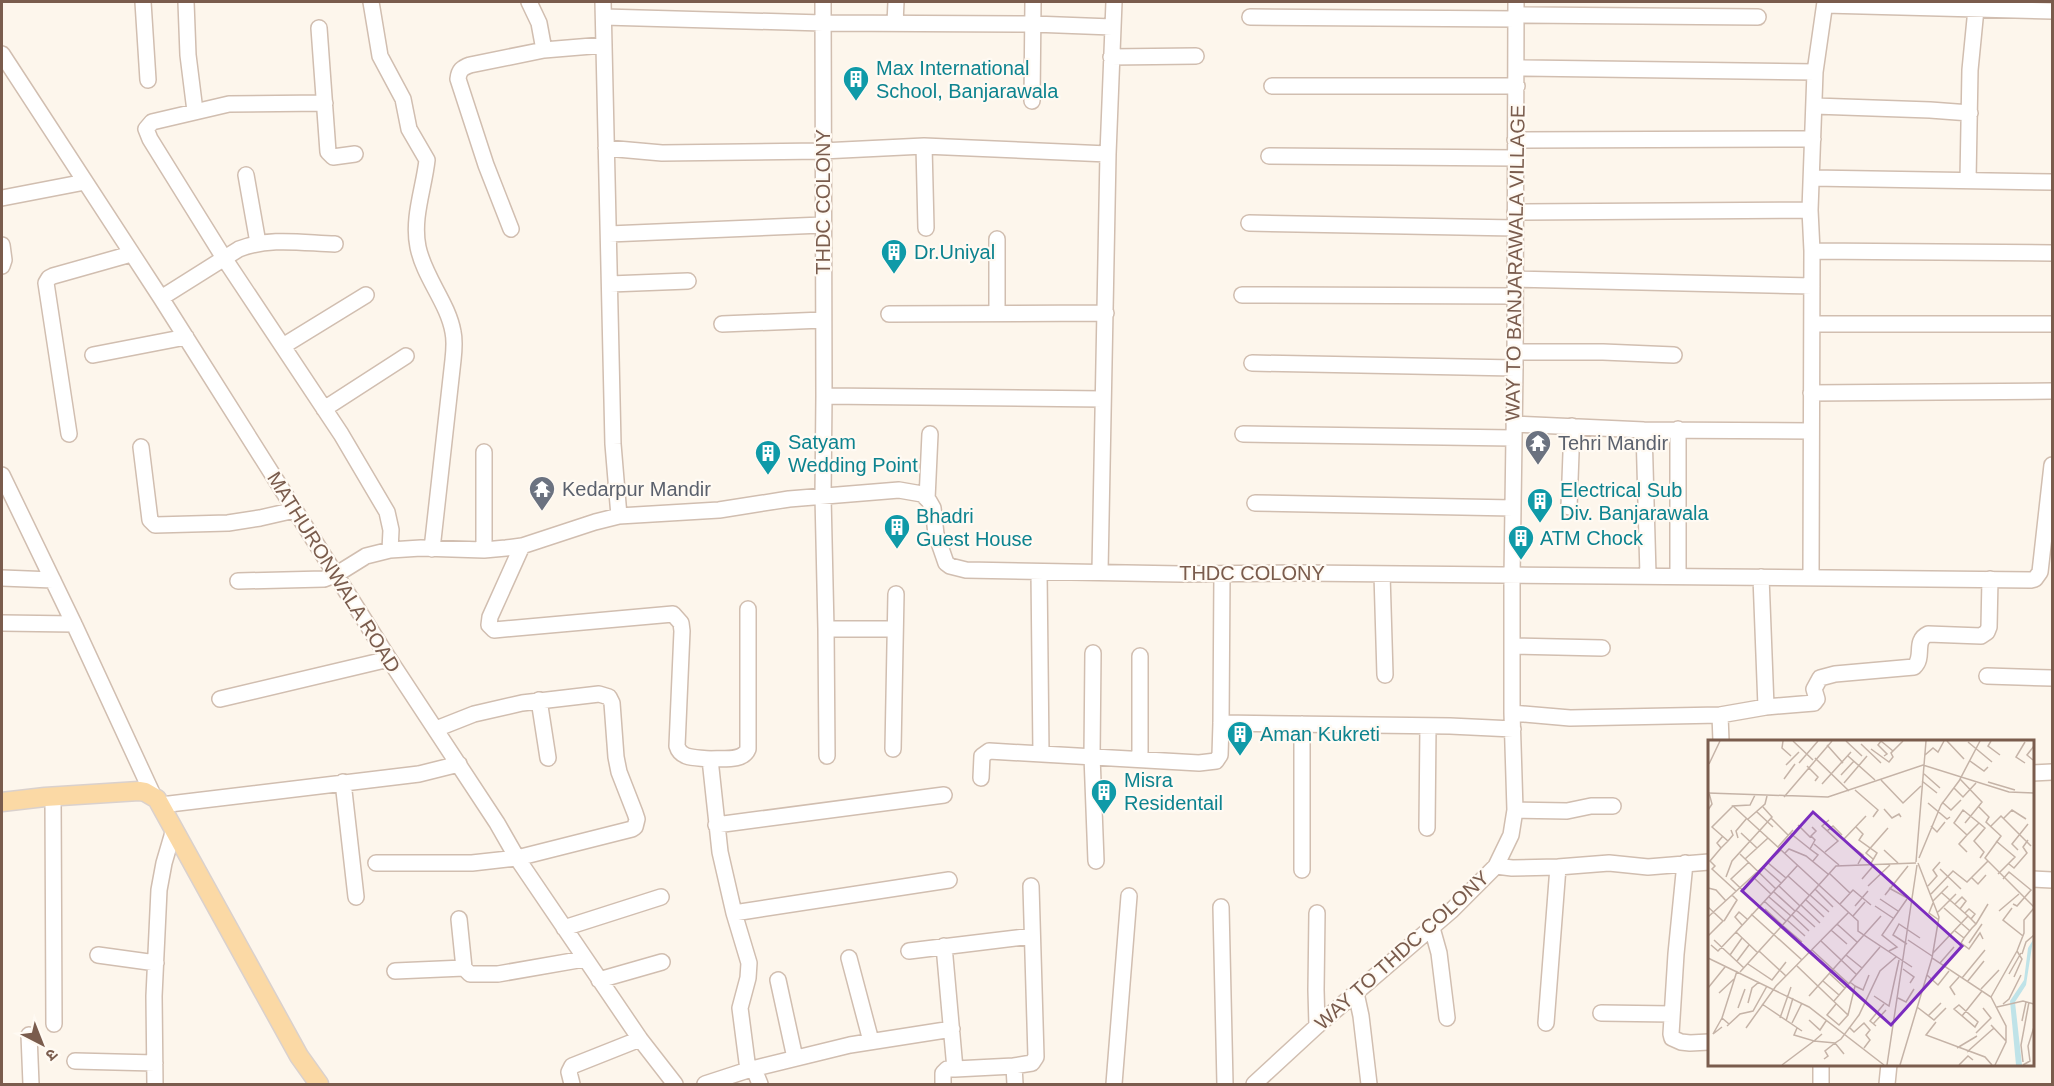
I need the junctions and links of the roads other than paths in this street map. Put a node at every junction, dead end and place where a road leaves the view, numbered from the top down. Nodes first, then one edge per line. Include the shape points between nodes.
1 (143, 2) edge
2 (186, 2) edge
3 (371, 2) edge
4 (529, 2) edge
5 (603, 2) edge
6 (822, 2) edge
7 (896, 2) edge
8 (1033, 2) edge
9 (1114, 2) edge
10 (1825, 3) edge
11 (1976, 9) junction
12 (2052, 11) edge
13 (1517, 12) edge
14 (604, 17) junction
15 (1250, 17) dead end
16 (1758, 17) dead end
17 (823, 23) junction
18 (895, 23) junction
19 (1033, 24) junction
20 (1112, 27) junction
21 (319, 28) dead end
22 (604, 45) junction
23 (544, 51) junction
24 (2, 54) edge
25 (1196, 56) dead end
26 (1111, 57) junction
27 (1517, 68) junction
28 (1815, 72) junction
29 (148, 80) dead end
30 (1272, 86) dead end
31 (1516, 86) junction
32 (1032, 101) dead end
33 (325, 103) junction
34 (1815, 106) junction
35 (195, 111) junction
36 (1970, 113) junction
37 (1813, 139) junction
38 (1515, 140) junction
39 (924, 146) junction
40 (606, 148) junction
41 (822, 151) junction
42 (355, 154) dead end
43 (1108, 154) junction
44 (1269, 156) dead end
45 (1515, 158) junction
46 (246, 175) dead end
47 (1812, 178) junction
48 (1968, 180) junction
49 (85, 182) junction
50 (2052, 182) edge
51 (2, 198) edge
52 (1810, 210) junction
53 (1515, 212) junction
54 (1249, 223) dead end
55 (822, 225) junction
56 (926, 228) dead end
57 (1515, 228) junction
58 (511, 229) dead end
59 (609, 234) junction
60 (997, 239) dead end
61 (258, 243) junction
62 (335, 244) dead end
63 (2, 246) edge
64 (1812, 251) junction
65 (2052, 253) edge
66 (131, 254) junction
67 (224, 258) junction
68 (2, 266) edge
69 (1515, 279) junction
70 (688, 281) dead end
71 (610, 284) junction
72 (1812, 286) junction
73 (366, 295) dead end
74 (1242, 295) dead end
75 (1515, 296) junction
76 (161, 298) junction
77 (997, 313) junction
78 (1106, 313) junction
79 (889, 314) dead end
80 (823, 320) junction
81 (722, 324) dead end
82 (1812, 324) junction
83 (2052, 324) edge
84 (186, 337) junction
85 (283, 346) junction
86 (93, 355) dead end
87 (1674, 355) dead end
88 (406, 356) dead end
89 (1515, 360) junction
90 (1252, 363) dead end
91 (2052, 391) edge
92 (1811, 393) junction
93 (824, 396) junction
94 (1103, 399) junction
95 (324, 409) junction
96 (1572, 426) junction
97 (1678, 429) junction
98 (1644, 430) junction
99 (1513, 431) junction
100 (1811, 431) junction
101 (69, 434) dead end
102 (930, 434) dead end
103 (1243, 434) dead end
104 (141, 447) dead end
105 (484, 452) dead end
106 (2052, 465) edge
107 (2, 475) edge
108 (823, 496) junction
109 (927, 499) junction
110 (1256, 503) dead end
111 (1569, 507) dead end
112 (1514, 508) junction
113 (295, 510) junction
114 (620, 516) junction
115 (522, 546) junction
116 (432, 549) junction
117 (390, 550) junction
118 (484, 550) junction
119 (1100, 571) junction
120 (1039, 572) junction
121 (336, 574) junction
122 (1222, 574) junction
123 (1382, 574) junction
124 (1648, 575) junction
125 (1512, 576) junction
126 (1678, 576) junction
127 (1761, 577) junction
128 (1811, 577) junction
129 (2045, 577) edge
130 (2, 578) edge
131 (1990, 579) junction
132 (53, 580) junction
133 (238, 581) dead end
134 (896, 594) dead end
135 (748, 609) dead end
136 (2, 623) edge
137 (74, 624) junction
138 (826, 629) junction
139 (895, 629) junction
140 (1513, 646) junction
141 (1602, 648) dead end
142 (1093, 653) dead end
143 (1140, 656) dead end
144 (389, 658) junction
145 (1385, 675) dead end
146 (1988, 676) dead end
147 (2052, 678) edge
148 (220, 699) dead end
149 (539, 700) junction
150 (1766, 707) junction
151 (1720, 715) junction
152 (1512, 722) junction
153 (1221, 723) junction
154 (1302, 724) junction
155 (1428, 726) junction
156 (436, 729) junction
157 (1721, 740) edge
158 (893, 749) dead end
159 (1041, 754) junction
160 (826, 756) dead end
161 (1092, 756) junction
162 (548, 758) dead end
163 (710, 759) junction
164 (1140, 759) junction
165 (459, 764) junction
166 (2052, 772) edge
167 (2033, 773) edge
168 (981, 778) dead end
169 (343, 782) junction
170 (944, 795) dead end
171 (53, 796) junction
172 (157, 800) junction
173 (2, 802) edge
174 (1613, 806) dead end
175 (1515, 810) junction
176 (716, 825) junction
177 (1427, 828) dead end
178 (174, 829) junction
179 (517, 858) junction
180 (1096, 861) dead end
181 (1708, 862) edge
182 (376, 863) dead end
183 (1685, 863) junction
184 (1496, 866) junction
185 (1558, 867) junction
186 (1302, 870) dead end
187 (2033, 879) edge
188 (949, 880) dead end
189 (2052, 880) edge
190 (1030, 886) dead end
191 (1129, 896) dead end
192 (356, 897) dead end
193 (661, 897) dead end
194 (1221, 907) dead end
195 (734, 913) junction
196 (1317, 913) dead end
197 (459, 919) dead end
198 (564, 928) junction
199 (1431, 928) junction
200 (1032, 936) junction
201 (944, 946) junction
202 (909, 951) dead end
203 (98, 955) dead end
204 (584, 958) junction
205 (849, 958) dead end
206 (156, 963) junction
207 (662, 963) dead end
208 (464, 968) junction
209 (395, 971) dead end
210 (599, 980) junction
211 (778, 980) dead end
212 (1356, 993) junction
213 (1601, 1013) dead end
214 (1671, 1014) junction
215 (1447, 1018) dead end
216 (1546, 1023) dead end
217 (54, 1024) dead end
218 (1317, 1026) junction
219 (952, 1029) junction
220 (29, 1035) dead end
221 (640, 1039) junction
222 (872, 1041) junction
223 (1708, 1042) edge
224 (795, 1058) junction
225 (75, 1061) dead end
226 (154, 1063) junction
227 (1821, 1065) edge
228 (1889, 1065) edge
229 (1014, 1066) junction
230 (955, 1069) junction
231 (751, 1070) junction
232 (1257, 1083) edge
233 (31, 1084) edge
234 (155, 1084) edge
235 (319, 1084) edge
236 (572, 1084) edge
237 (675, 1084) edge
238 (705, 1084) edge
239 (760, 1084) edge
240 (943, 1084) edge
241 (1015, 1084) edge
242 (1114, 1084) edge
243 (1225, 1084) edge
244 (1369, 1084) edge
245 (1821, 1084) edge
246 (1887, 1084) edge

1 - 29 street
2 - 35 street
3 - 116 street via 380,56 403,99 411,133 427,160 418,208 417,244 454,335
4 - 23 street via 539,23
5 - 14 street
6 - 17 street, THDC COLONY
7 - 18 street
8 - 19 street
9 - 20 street
10 - 11 street
10 - 28 street
11 - 12 street
11 - 36 street
13 - 15 street
13 - 16 street
13 - 27 street, WAY TO BANJARAWALA VILLAGE
14 - 17 street
14 - 22 street
17 - 18 street
17 - 41 street, THDC COLONY
18 - 19 street
19 - 20 street
19 - 32 street
20 - 26 street
21 - 33 street
22 - 23 street
22 - 40 street
23 - 58 street via 470,65 459,73 486,165
24 - 49 street, MATHURONWALA ROAD
25 - 26 street
26 - 43 street
27 - 28 street
27 - 31 street, WAY TO BANJARAWALA VILLAGE
28 - 34 street
30 - 31 street
31 - 38 street, WAY TO BANJARAWALA VILLAGE
33 - 35 street via 229,104
33 - 42 street via 329,154
34 - 36 street
34 - 37 street
35 - 67 street via 152,122 146,129
36 - 48 street
37 - 38 street
37 - 47 street
38 - 45 street, WAY TO BANJARAWALA VILLAGE
39 - 41 street
39 - 43 street
39 - 56 street
40 - 41 street via 662,153
40 - 59 street
41 - 55 street, THDC COLONY
43 - 78 street
44 - 45 street
45 - 53 street, WAY TO BANJARAWALA VILLAGE
46 - 61 street
47 - 48 street
47 - 52 street
48 - 50 street
49 - 51 street
49 - 66 street, MATHURONWALA ROAD
52 - 53 street
52 - 64 street
53 - 57 street, WAY TO BANJARAWALA VILLAGE
54 - 57 street
55 - 59 street
55 - 80 street, THDC COLONY
57 - 69 street, WAY TO BANJARAWALA VILLAGE
59 - 71 street
60 - 77 street
61 - 62 street
61 - 67 street
63 - 68 street
64 - 65 street
64 - 72 street
66 - 76 street, MATHURONWALA ROAD
66 - 101 street via 46,280
67 - 76 street
67 - 85 street
69 - 72 street
69 - 75 street, WAY TO BANJARAWALA VILLAGE
70 - 71 street
71 - 114 street via 613,444
72 - 82 street
73 - 85 street
74 - 75 street
75 - 89 street, WAY TO BANJARAWALA VILLAGE
76 - 84 street, MATHURONWALA ROAD
77 - 78 street
77 - 79 street
78 - 94 street
80 - 81 street
80 - 93 street, THDC COLONY
82 - 83 street
82 - 92 street
84 - 86 street
84 - 113 street, MATHURONWALA ROAD
85 - 95 street
87 - 89 street via 1603,352
88 - 95 street
89 - 90 street
89 - 99 street, WAY TO BANJARAWALA VILLAGE
91 - 92 street
92 - 100 street
93 - 94 street
93 - 108 street, THDC COLONY
94 - 119 street
95 - 117 street via 387,512
96 - 98 street
96 - 99 street
96 - 111 street
97 - 98 street
97 - 100 street
97 - 126 street
98 - 124 street
99 - 103 street
99 - 112 street, WAY TO BANJARAWALA VILLAGE
100 - 128 street
102 - 109 street
104 - 113 street via 150,520 155,525 228,523
105 - 118 street
106 - 129 street via 2040,572
107 - 132 street
108 - 109 street via 899,490 922,494
108 - 114 street via 719,510
108 - 138 street, THDC COLONY
109 - 120 street, THDC COLONY via 950,566 993,572
110 - 112 street
112 - 125 street, WAY TO BANJARAWALA VILLAGE
113 - 121 street, MATHURONWALA ROAD
114 - 115 street
115 - 118 street
115 - 163 street via 493,605 491,628 673,614 681,623 682,632 678,750 683,756
116 - 117 street
116 - 118 street
117 - 121 street via 366,556
119 - 120 street, THDC COLONY
119 - 122 street, THDC COLONY
120 - 159 street
121 - 133 street via 318,580
121 - 144 street, MATHURONWALA ROAD
122 - 123 street, THDC COLONY
122 - 153 street
123 - 125 street, THDC COLONY
123 - 145 street
124 - 125 street, THDC COLONY
124 - 126 street, THDC COLONY
125 - 140 street
126 - 127 street, THDC COLONY
127 - 128 street, THDC COLONY
127 - 150 street
128 - 131 street, THDC COLONY
129 - 131 street, THDC COLONY
130 - 132 street
131 - 150 street via 1989,627 1985,634 1928,634 1920,641 1919,660 1914,667 1820,678 1814,703
132 - 137 street
134 - 139 street
135 - 163 street via 748,749 741,757
136 - 137 street
137 - 172 street
138 - 139 street
138 - 160 street, THDC COLONY
139 - 158 street
140 - 141 street
140 - 152 street
142 - 161 street
143 - 164 street
144 - 148 street
144 - 156 street, MATHURONWALA ROAD
146 - 147 street
149 - 156 street via 474,714
149 - 162 street
149 - 179 street via 599,694 609,697 615,758 636,824 632,829
150 - 151 street
151 - 152 street
151 - 157 street
152 - 155 street
152 - 175 street, WAY TO THDC COLONY
153 - 154 street
153 - 164 street via 1220,755 1216,761
154 - 155 street
154 - 186 street
155 - 177 street
156 - 165 street, MATHURONWALA ROAD
159 - 161 street
159 - 168 street via 986,752 982,756
161 - 164 street
161 - 180 street
163 - 176 street
165 - 169 street via 419,774
165 - 179 street, MATHURONWALA ROAD
166 - 167 street
169 - 172 street
169 - 192 street
170 - 176 street
171 - 172 main road via 139,791
171 - 173 main road
171 - 217 street
172 - 178 main road
174 - 175 street via 1567,811
175 - 184 street, WAY TO THDC COLONY via 1511,836
176 - 195 street
178 - 206 street via 159,890
178 - 235 main road via 299,1056
179 - 182 street via 472,863
179 - 198 street, MATHURONWALA ROAD
181 - 183 street
183 - 185 street
183 - 214 street
184 - 185 street
184 - 199 street, WAY TO THDC COLONY
185 - 216 street
187 - 189 street
188 - 195 street
190 - 200 street
191 - 242 street
193 - 198 street
194 - 243 street
195 - 231 street via 748,963 740,1008
196 - 218 street
197 - 208 street
198 - 204 street, MATHURONWALA ROAD
199 - 212 street, WAY TO THDC COLONY
199 - 215 street via 1439,953
200 - 201 street
200 - 229 street via 1036,1057 1032,1063
201 - 202 street
201 - 219 street
203 - 206 street
204 - 208 street via 498,974 474,975
204 - 210 street, MATHURONWALA ROAD
205 - 222 street
206 - 226 street
207 - 210 street
208 - 209 street
210 - 221 street, MATHURONWALA ROAD
211 - 224 street
212 - 218 street, WAY TO THDC COLONY
212 - 244 street
213 - 214 street
214 - 223 street via 1672,1038
218 - 232 street, WAY TO THDC COLONY
219 - 222 street
219 - 230 street
220 - 233 street
221 - 236 street via 578,1062 569,1072
221 - 237 street, MATHURONWALA ROAD
222 - 224 street
224 - 231 street
225 - 226 street
226 - 234 street
227 - 245 street
228 - 246 street
229 - 230 street
229 - 241 street
230 - 240 street via 943,1073
231 - 238 street
231 - 239 street

